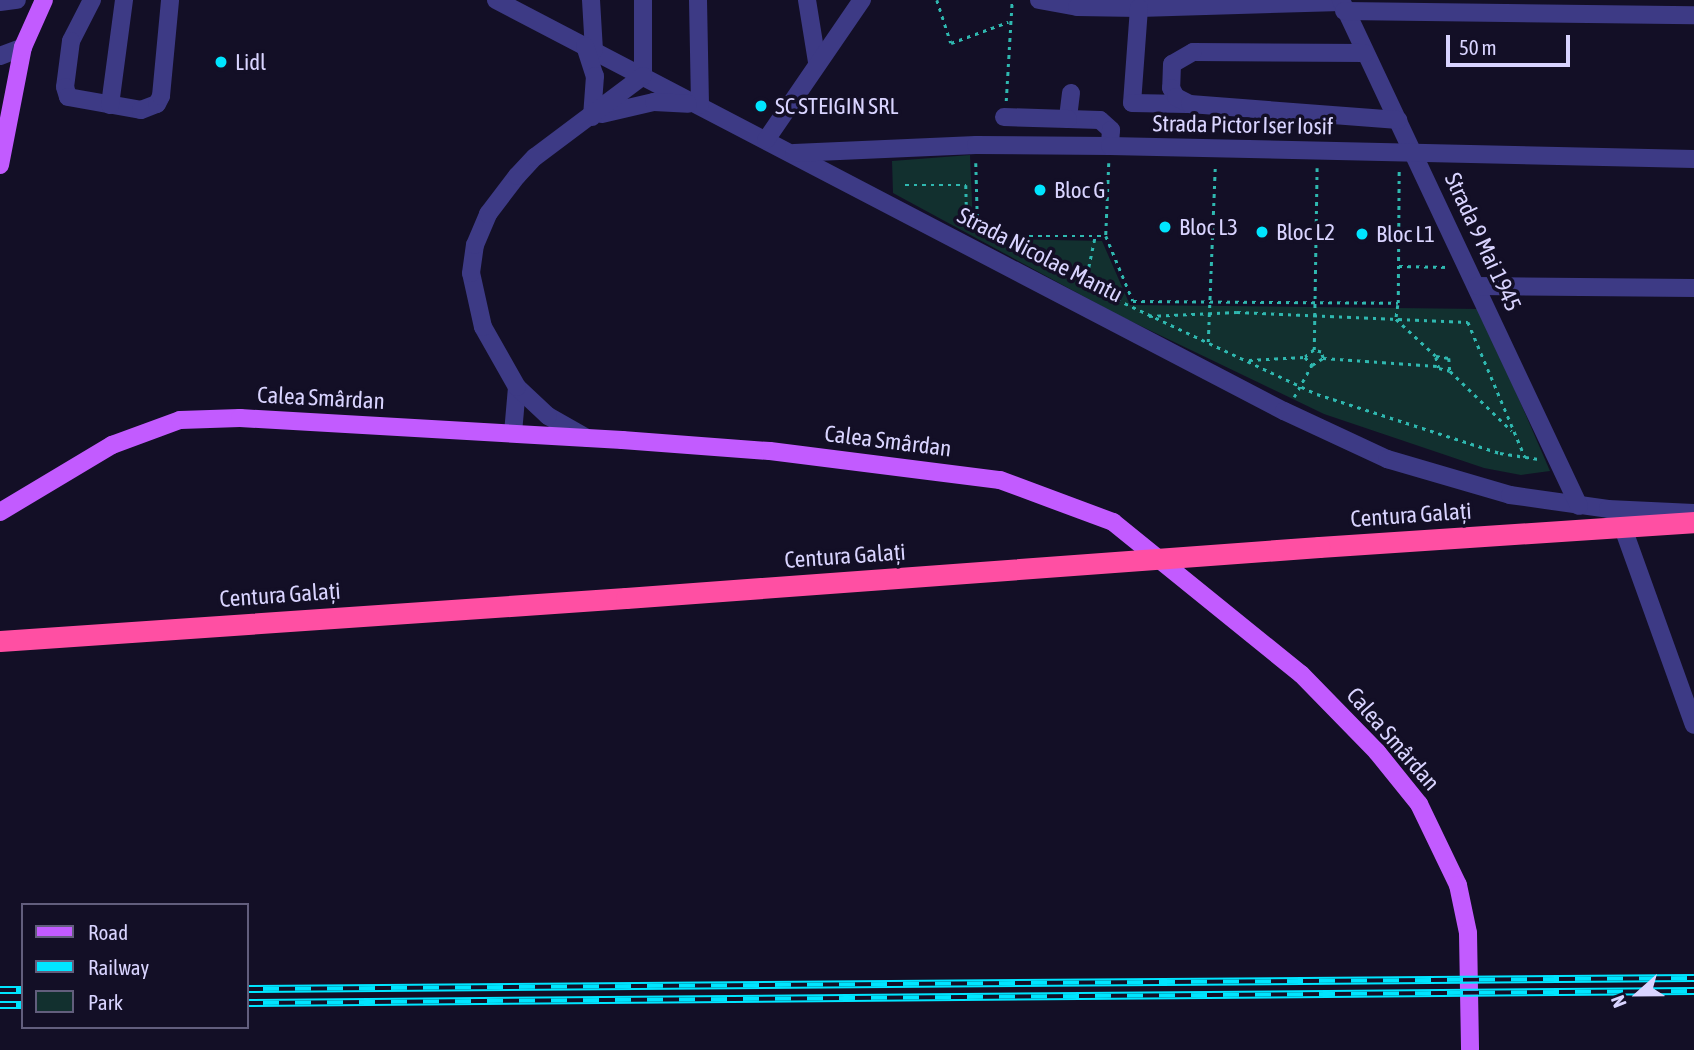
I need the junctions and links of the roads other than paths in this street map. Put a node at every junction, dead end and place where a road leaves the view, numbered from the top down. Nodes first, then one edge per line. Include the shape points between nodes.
1 (17, 0) edge
2 (44, 0) edge
3 (92, 0) edge
4 (124, 0) edge
5 (170, 0) edge
6 (496, 0) edge
7 (592, 0) edge
8 (643, 0) edge
9 (698, 0) edge
10 (807, 0) edge
11 (862, 0) edge
12 (1038, 0) edge
13 (0, 2) edge
14 (1342, 4) edge
15 (1569, 6) edge
16 (1139, 8) junction
17 (1694, 15) edge
18 (23, 47) junction
19 (590, 48) junction
20 (1365, 53) junction
21 (0, 56) edge
22 (817, 62) junction
23 (643, 76) junction
24 (1071, 93) dead end
25 (1190, 104) junction
26 (110, 105) junction
27 (699, 106) junction
28 (592, 117) junction
29 (1004, 117) road end
30 (1068, 119) junction
31 (1398, 120) junction
32 (3, 129) edge
33 (766, 140) junction
34 (1110, 146) junction
35 (790, 153) junction
36 (1408, 155) junction
37 (1694, 159) edge
38 (0, 165) edge
39 (1477, 286) junction
40 (1694, 288) edge
41 (517, 387) junction
42 (513, 433) junction
43 (587, 438) junction
44 (1579, 506) junction
45 (0, 512) edge
46 (1694, 513) edge
47 (1694, 522) edge
48 (1623, 528) junction
49 (0, 641) edge
50 (1694, 725) edge
51 (1470, 1050) edge

1 - 13 street
2 - 18 main road
3 - 26 street via 71,41 65,87 68,97
4 - 26 street
5 - 26 street via 157,104 141,110
6 - 19 street, Strada Nicolae Mantu
7 - 19 street
8 - 23 street
9 - 27 street
10 - 22 street
11 - 22 street
12 - 16 street via 1077,7
14 - 15 street
14 - 16 street
14 - 20 street, Strada 9 Mai 1945
15 - 17 street
16 - 25 street via 1132,103
18 - 21 street
18 - 32 main road
19 - 23 street, Strada Nicolae Mantu
19 - 28 street via 595,76
20 - 25 street via 1181,55 1172,64 1171,88 1176,97
20 - 31 street, Strada 9 Mai 1945
22 - 33 street
23 - 27 street, Strada Nicolae Mantu
23 - 28 street
24 - 30 street
25 - 31 street
27 - 28 street via 654,102
27 - 33 street, Strada Nicolae Mantu
28 - 41 street via 517,176 488,214 475,245 473,300
29 - 30 street
30 - 34 street via 1100,120 1111,130
31 - 36 street, Strada 9 Mai 1945
32 - 38 main road
33 - 35 street, Strada Nicolae Mantu
34 - 35 street, Strada Pictor Iser Iosif via 976,145
34 - 36 street, Strada Pictor Iser Iosif
35 - 44 street, Strada Nicolae Mantu via 1284,411 1387,459 1446,478
36 - 37 street, Strada Pictor Iser Iosif
36 - 39 street, Strada 9 Mai 1945
39 - 40 street
39 - 44 street, Strada 9 Mai 1945
41 - 42 street
41 - 43 street via 548,416
42 - 43 main road, Calea Smârdan
42 - 45 main road, Calea Smârdan via 240,418 180,420 112,445
43 - 51 main road, Calea Smârdan via 770,451 1000,480 1113,522 1301,674 1377,752 1419,804 1450,863 1465,914
44 - 46 street, Strada Nicolae Mantu
47 - 48 highway, Centura Galați
48 - 49 highway, Centura Galați, bridge
48 - 50 street

